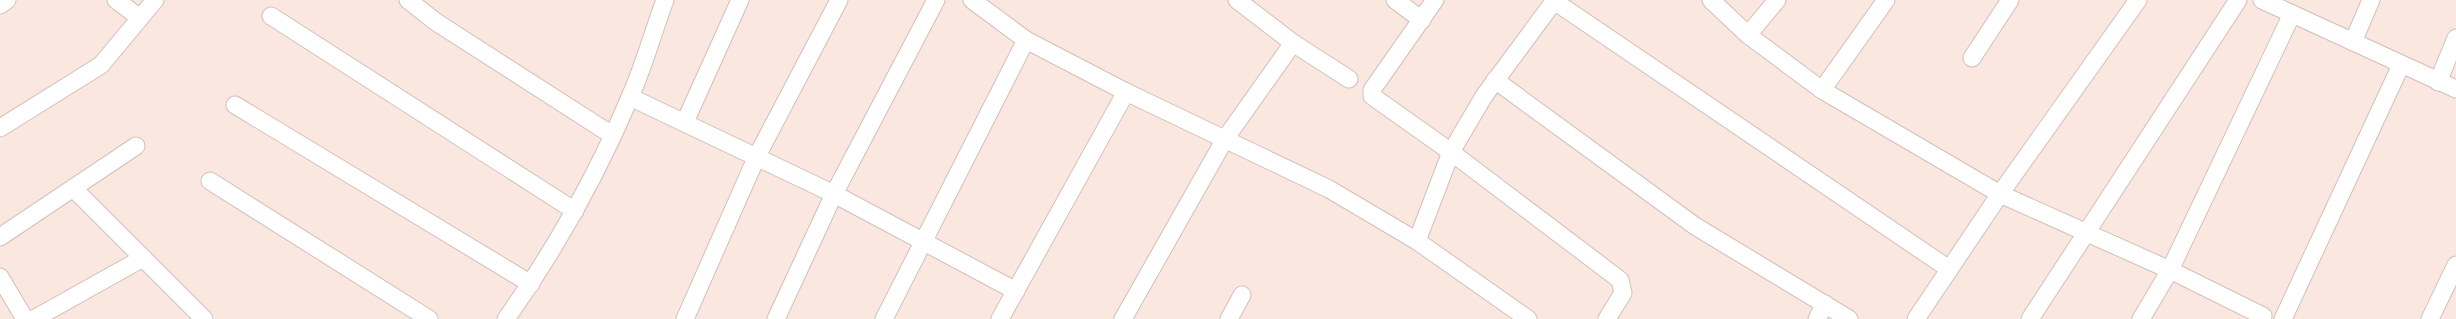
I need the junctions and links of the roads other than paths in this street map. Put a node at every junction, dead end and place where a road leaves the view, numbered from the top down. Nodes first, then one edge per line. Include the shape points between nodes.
1 (7, 0) edge
2 (116, 0) edge
3 (155, 0) edge
4 (408, 0) edge
5 (665, 0) edge
6 (740, 0) edge
7 (839, 0) edge
8 (936, 0) edge
9 (972, 0) edge
10 (1237, 0) edge
11 (1395, 0) edge
12 (1435, 0) edge
13 (1711, 0) edge
14 (1777, 0) edge
15 (1886, 0) edge
16 (2010, 0) edge
17 (2138, 0) edge
18 (2238, 0) edge
19 (2262, 0) edge
20 (2371, 0) edge
21 (1554, 1) edge
22 (0, 5) edge
23 (2292, 14) junction
24 (271, 16) dead end
25 (140, 18) junction
26 (1422, 20) junction
27 (1748, 35) junction
28 (2456, 38) edge
29 (1026, 40) junction
30 (2353, 42) junction
31 (1293, 43) junction
32 (1972, 58) dead end
33 (2401, 65) junction
34 (1349, 79) dead end
35 (1496, 80) junction
36 (2438, 82) junction
37 (2456, 89) edge
38 (1822, 90) junction
39 (1126, 92) junction
40 (630, 97) junction
41 (235, 105) dead end
42 (686, 122) junction
43 (0, 128) edge
44 (612, 135) junction
45 (1225, 139) junction
46 (136, 146) dead end
47 (1451, 152) junction
48 (757, 156) junction
49 (210, 181) dead end
50 (73, 188) junction
51 (834, 194) junction
52 (2000, 194) junction
53 (575, 211) junction
54 (2087, 231) junction
55 (0, 237) edge
56 (1417, 241) junction
57 (923, 242) junction
58 (143, 258) junction
59 (2456, 265) edge
60 (1949, 269) junction
61 (2170, 270) junction
62 (0, 277) edge
63 (531, 284) junction
64 (1016, 291) junction
65 (1242, 295) dead end
66 (1825, 304) junction
67 (2265, 318) edge
68 (25, 319) edge
69 (34, 319) edge
70 (204, 319) edge
71 (429, 319) edge
72 (506, 319) edge
73 (684, 319) edge
74 (776, 319) edge
75 (884, 319) edge
76 (1000, 319) edge
77 (1123, 319) edge
78 (1229, 319) edge
79 (1528, 319) edge
80 (1607, 319) edge
81 (1816, 319) edge
82 (1849, 319) edge
83 (1916, 319) edge
84 (2030, 319) edge
85 (2141, 319) edge
86 (2283, 319) edge
87 (2430, 319) edge

1 - 22 street
2 - 25 street
3 - 25 street
4 - 44 street via 436,22
5 - 40 street
6 - 42 street
7 - 48 street
8 - 51 street
9 - 29 street
10 - 31 street
11 - 26 street
12 - 26 street
13 - 27 street
14 - 27 street
15 - 38 street
16 - 32 street
17 - 52 street
18 - 54 street
19 - 23 street
20 - 30 street
21 - 35 street
21 - 60 street
23 - 30 street
23 - 61 street
24 - 53 street
25 - 43 street via 101,65
26 - 47 street via 1371,93
27 - 38 street
28 - 36 street
29 - 39 street
29 - 57 street
30 - 33 street
31 - 34 street
31 - 45 street
33 - 36 street
33 - 86 street
35 - 47 street
35 - 66 street via 1694,226
36 - 37 street
38 - 52 street
39 - 45 street
39 - 64 street
40 - 42 street
40 - 44 street
41 - 63 street
42 - 48 street
44 - 53 street
45 - 56 street via 1329,188
45 - 77 street
46 - 50 street
47 - 56 street
47 - 80 street via 1620,280 1622,293
48 - 51 street
48 - 73 street
49 - 71 street
50 - 55 street
50 - 58 street
51 - 57 street
51 - 74 street
52 - 54 street
52 - 60 street
53 - 63 street
54 - 61 street
54 - 84 street
56 - 79 street
57 - 64 street
57 - 75 street
58 - 69 street
58 - 70 street
59 - 87 street
60 - 83 street
61 - 67 street
61 - 85 street
62 - 68 street
63 - 72 street
64 - 76 street
65 - 78 street
66 - 81 street
66 - 82 street

